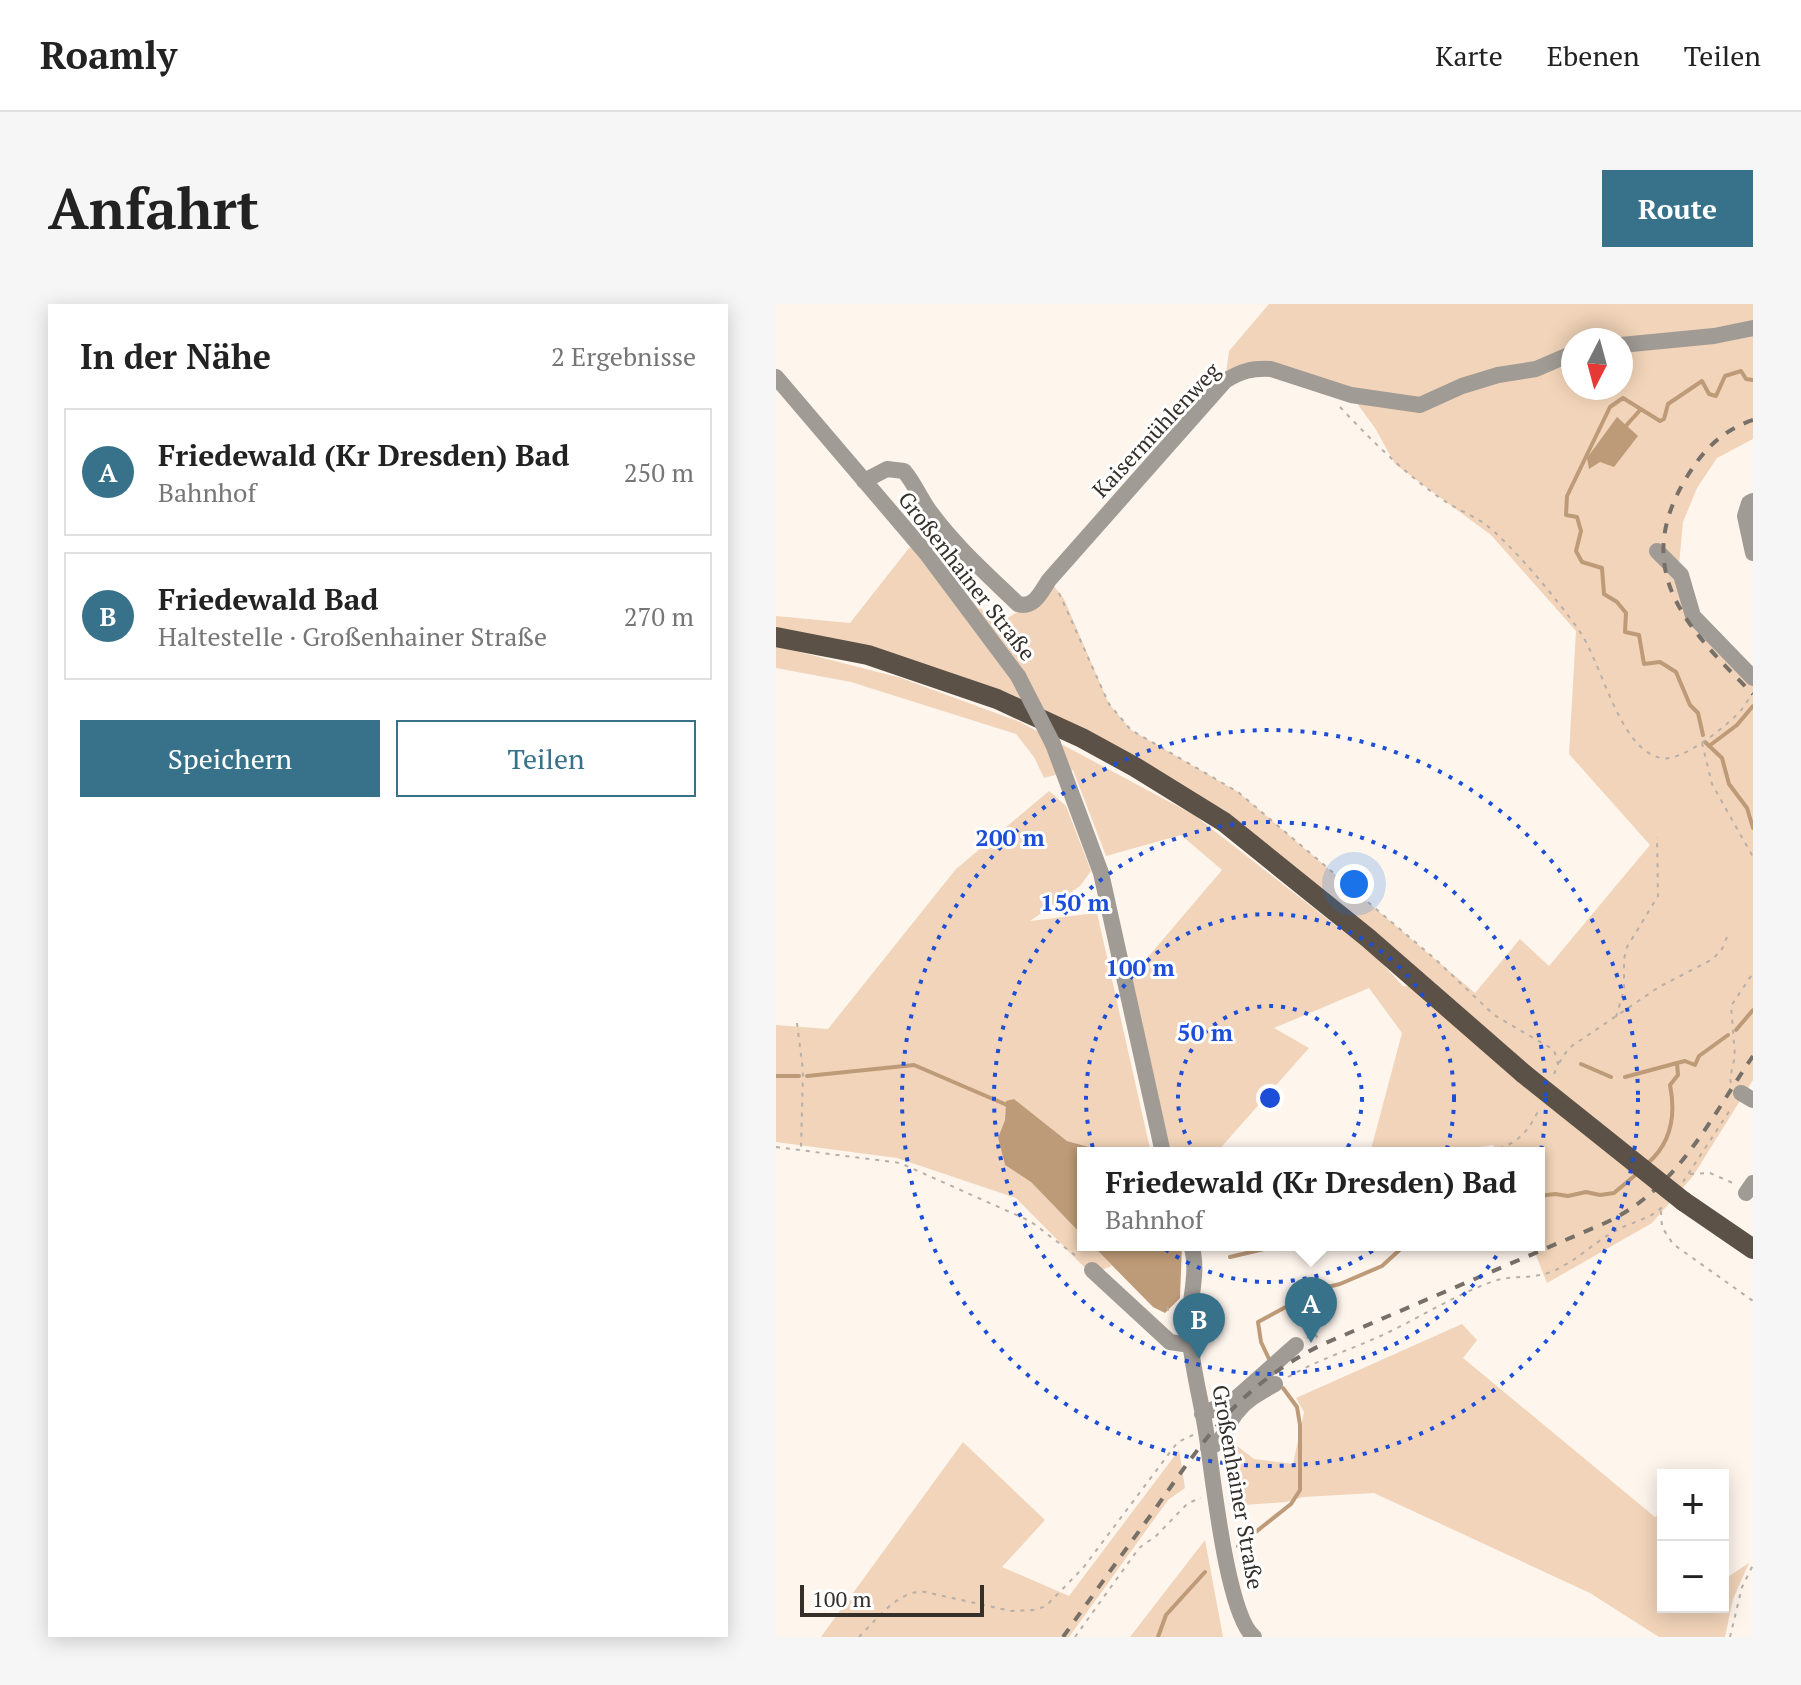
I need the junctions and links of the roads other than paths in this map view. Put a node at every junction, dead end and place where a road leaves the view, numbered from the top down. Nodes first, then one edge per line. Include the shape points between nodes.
1 (1753, 328) edge
2 (1633, 344) edge
3 (1561, 358) edge
4 (776, 377) edge
5 (864, 481) junction
6 (1753, 501) edge
7 (1657, 551) dead end
8 (1753, 553) edge
9 (776, 637) edge
10 (1753, 678) edge
11 (1162, 1147) edge
12 (1753, 1249) edge
13 (1192, 1251) edge
14 (1092, 1270) road end
15 (1190, 1345) junction
16 (1296, 1345) dead end
17 (1275, 1384) road end
18 (1204, 1422) junction
19 (1208, 1448) junction
20 (1254, 1637) edge

1 - 2 street
3 - 5 street, Kaisermühlenweg via 1462,386 1420,405 1351,395 1271,369 1241,372 1225,381 1025,607 956,542 904,471 887,469
4 - 5 street, Großenhainer Straße
5 - 11 street, Großenhainer Straße, bridge via 926,553 1018,676 1053,744 1101,873
6 - 8 street via 1745,516
7 - 10 street via 1681,575 1693,616
9 - 12 main road, bridge via 868,655 997,699 1082,738 1224,822 1524,1074 1683,1201
13 - 15 street, Großenhainer Straße
14 - 15 street via 1170,1342
15 - 18 street, Großenhainer Straße
16 - 18 street
17 - 19 street via 1244,1404 1220,1440
18 - 19 street, Großenhainer Straße
19 - 20 street, Großenhainer Straße via 1236,1603 1243,1627

